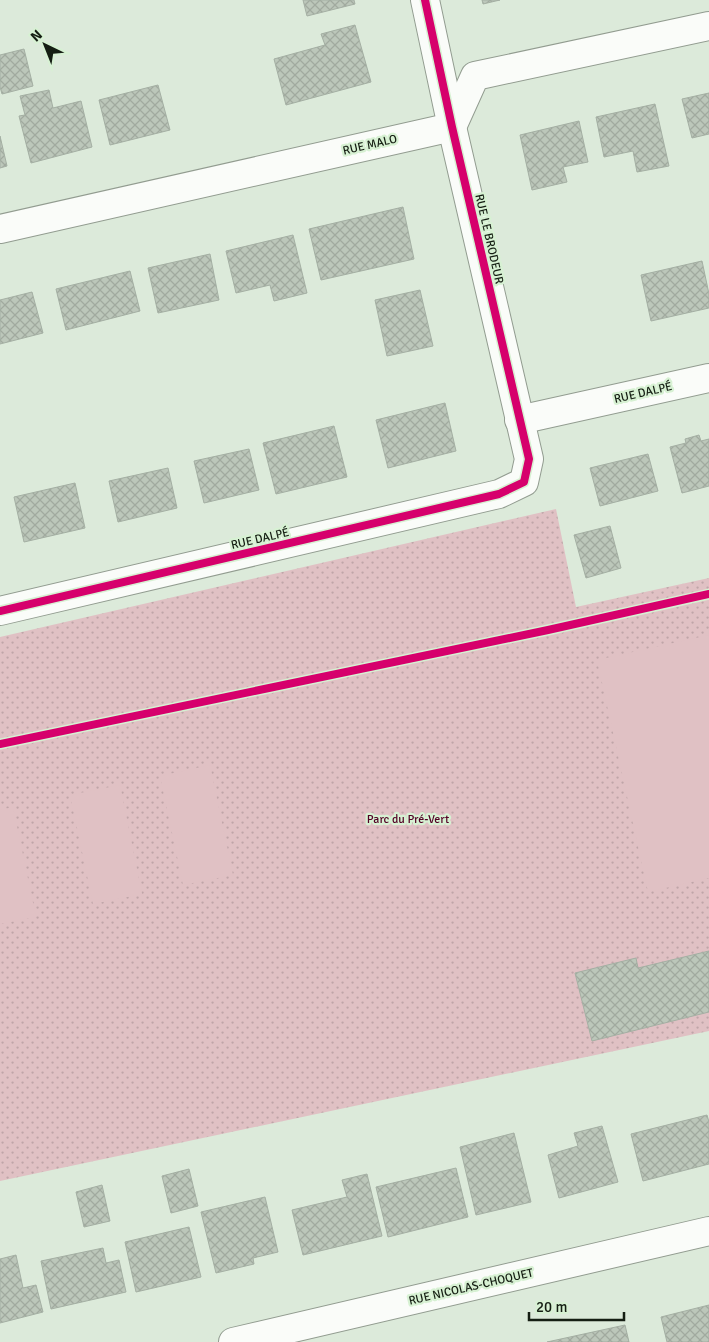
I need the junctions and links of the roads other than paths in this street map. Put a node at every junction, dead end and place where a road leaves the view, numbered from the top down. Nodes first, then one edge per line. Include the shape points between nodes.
1 (425, 0) edge
2 (709, 26) edge
3 (452, 127) junction
4 (0, 229) edge
5 (709, 378) edge
6 (519, 420) junction
7 (524, 482) joint
8 (0, 611) edge
9 (709, 1231) edge
10 (245, 1341) edge

1 - 3 street, RUE LE BRODEUR
2 - 3 street via 475,76
3 - 4 street, RUE MALO
3 - 6 street, RUE LE BRODEUR
5 - 6 street, RUE DALPÉ
6 - 7 street, RUE LE BRODEUR via 529,459
7 - 8 street, RUE DALPÉ via 499,494
9 - 10 street, RUE NICOLAS-CHOQUET

